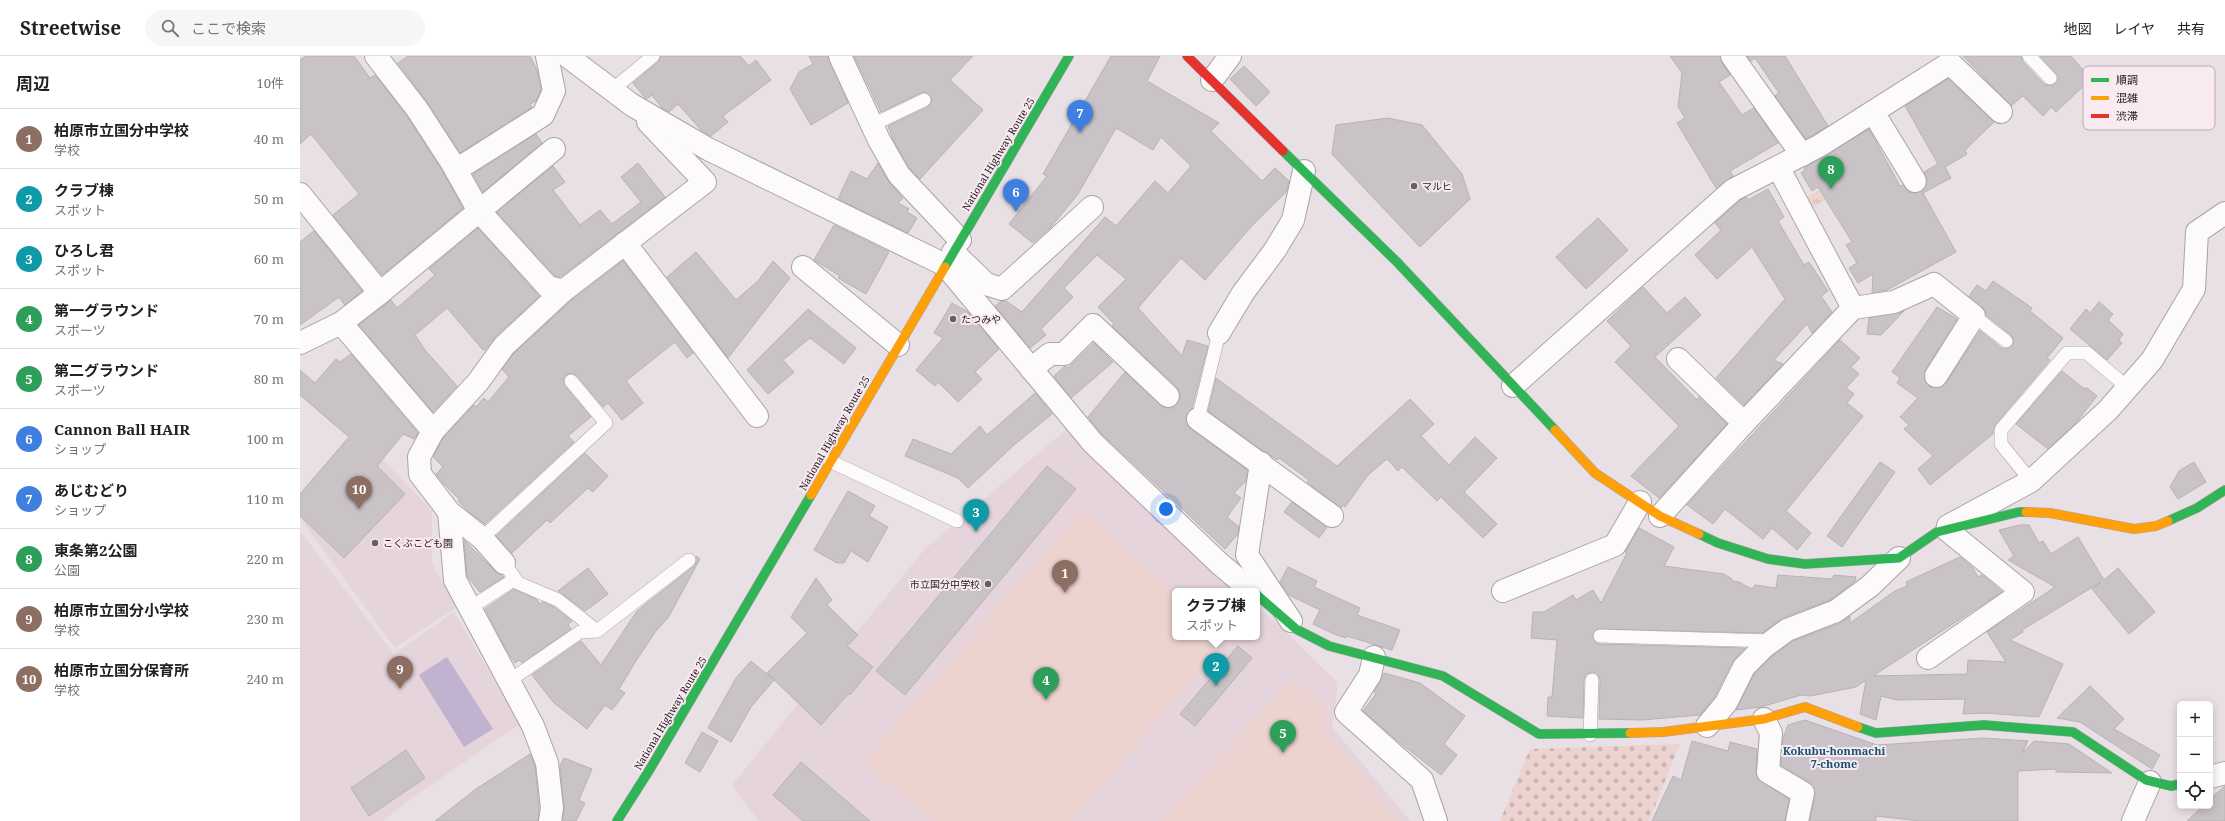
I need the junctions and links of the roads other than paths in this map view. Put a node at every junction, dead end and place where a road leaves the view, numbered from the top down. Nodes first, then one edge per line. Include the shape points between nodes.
1 (376, 56) edge
2 (547, 56) edge
3 (568, 56) edge
4 (653, 56) edge
5 (840, 56) edge
6 (1069, 56) edge
7 (1187, 56) edge
8 (1230, 56) edge
9 (1732, 56) edge
10 (2029, 56) edge
11 (1952, 59) edge
12 (2050, 78) dead end
13 (1212, 80) junction
14 (612, 90) junction
15 (924, 100) dead end
16 (632, 105) junction
17 (1873, 112) junction
18 (2001, 112) dead end
19 (872, 125) junction
20 (554, 149) dead end
21 (1802, 155) junction
22 (1778, 167) junction
23 (456, 170) junction
24 (1304, 170) junction
25 (1915, 181) dead end
26 (300, 194) edge
27 (1092, 207) dead end
28 (479, 211) junction
29 (2225, 213) edge
30 (625, 243) junction
31 (952, 252) junction
32 (803, 267) dead end
33 (563, 291) junction
34 (380, 293) junction
35 (1853, 308) junction
36 (1974, 316) junction
37 (341, 323) junction
38 (1219, 333) joint
39 (2006, 341) dead end
40 (300, 343) edge
41 (898, 345) junction
42 (1678, 359) dead end
43 (1031, 368) junction
44 (1936, 376) dead end
45 (571, 381) dead end
46 (1513, 386) junction
47 (2128, 388) junction
48 (1168, 396) dead end
49 (757, 416) dead end
50 (1198, 419) joint
51 (1744, 423) junction
52 (433, 430) junction
53 (830, 461) junction
54 (1260, 463) junction
55 (2031, 481) junction
56 (2225, 490) edge
57 (1640, 502) junction
58 (449, 512) junction
59 (1332, 516) dead end
60 (1660, 516) junction
61 (957, 522) dead end
62 (1942, 531) junction
63 (482, 538) junction
64 (1899, 558) junction
65 (689, 560) dead end
66 (510, 571) junction
67 (1248, 588) edge
68 (1503, 591) dead end
69 (1260, 598) edge
70 (470, 608) junction
71 (1296, 629) junction
72 (597, 631) junction
73 (1600, 636) dead end
74 (1773, 641) junction
75 (1374, 657) junction
76 (1928, 658) dead end
77 (1592, 680) dead end
78 (509, 681) junction
79 (1764, 720) junction
80 (1707, 726) junction
81 (1590, 735) junction
82 (2225, 773) edge
83 (2213, 776) edge
84 (2150, 782) junction
85 (2177, 785) edge
86 (550, 821) edge
87 (616, 821) edge
88 (1436, 821) edge
89 (1797, 821) edge
90 (2133, 821) edge

1 - 23 street via 417,109
2 - 23 street via 554,91 543,115
3 - 14 street
4 - 14 lane
5 - 19 street
6 - 31 main road, National Highway Route 25
7 - 13 main road
8 - 13 street
9 - 21 street
10 - 12 lane
11 - 17 street
11 - 18 street
13 - 24 main road
14 - 16 street
15 - 19 lane
16 - 30 street via 705,182
16 - 31 street via 708,149
17 - 21 street
17 - 25 street
19 - 31 street via 899,175
20 - 28 street
21 - 22 street
22 - 35 street
22 - 46 street via 1733,190
23 - 28 street
24 - 38 street via 1293,220
24 - 46 main road via 1397,262
26 - 34 street
27 - 31 street via 1002,289 986,284
28 - 33 street via 548,287
28 - 34 street
29 - 47 street via 2197,232 2194,289 2152,360
30 - 33 street
30 - 49 street
31 - 41 main road, National Highway Route 25
31 - 43 street
32 - 41 street
33 - 52 street via 504,346 478,382
34 - 37 street
35 - 36 street via 1894,302 1934,284
35 - 51 street
36 - 39 lane
36 - 44 street
37 - 40 street
37 - 52 street
38 - 50 lane
41 - 53 main road, National Highway Route 25
42 - 51 street
43 - 48 street via 1050,354 1064,354 1092,325
43 - 67 street via 1093,443
45 - 63 lane via 606,423
46 - 57 main road via 1595,473
47 - 55 street via 2108,410
47 - 55 lane via 2087,353 2067,353 2001,430 2001,444
50 - 54 street
51 - 60 street
52 - 58 street via 419,457 420,474
53 - 61 lane
53 - 87 main road, National Highway Route 25 via 650,769
54 - 59 street
54 - 71 street via 1247,555
55 - 62 street
56 - 62 main road via 2197,508 2156,526 2134,529 2050,513 2019,512
57 - 60 main road
57 - 68 street via 1614,545
58 - 63 street
58 - 70 street via 455,580
60 - 64 main road via 1718,543 1768,559 1805,564
62 - 64 main road
62 - 76 street via 2023,592
63 - 66 street
64 - 74 street via 1870,586 1836,611 1787,630
65 - 72 lane
66 - 70 lane
66 - 72 lane via 518,584 563,604
69 - 71 main road
70 - 78 street
71 - 75 main road via 1329,646
72 - 78 lane via 580,632
73 - 74 lane
74 - 80 street via 1744,667 1726,703
75 - 81 main road via 1443,676 1539,734
75 - 88 street via 1370,675 1346,712 1422,780
77 - 81 lane
78 - 86 street via 547,763 552,808
79 - 80 main road
79 - 84 main road via 1805,707 1876,733 1984,725 2073,732
79 - 89 street via 1771,733 1768,772 1803,793
80 - 81 main road via 1663,732
82 - 83 street
84 - 85 main road
84 - 90 street

